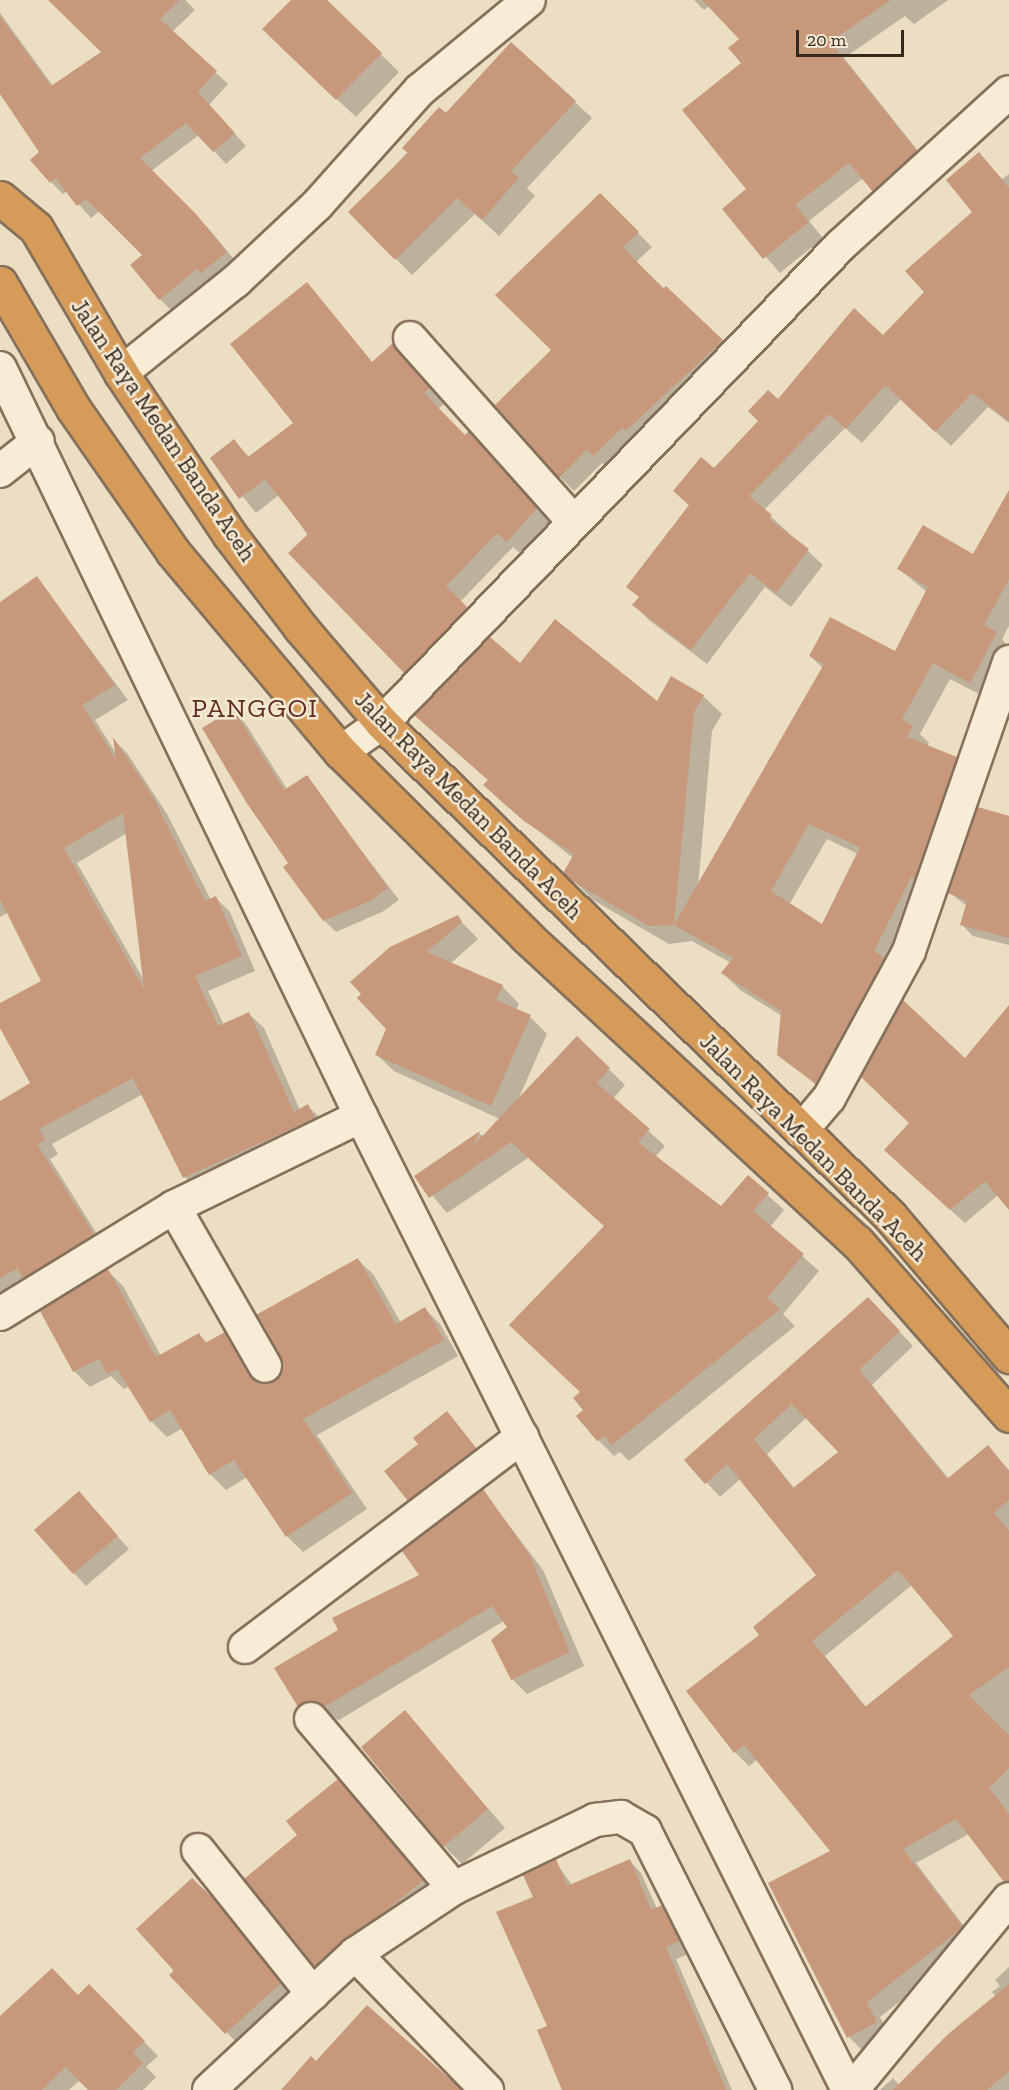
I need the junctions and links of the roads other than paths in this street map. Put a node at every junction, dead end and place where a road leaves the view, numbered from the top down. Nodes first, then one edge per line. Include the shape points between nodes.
1 (530, 0) edge
2 (1009, 92) edge
3 (0, 198) edge
4 (0, 284) edge
5 (410, 338) dead end
6 (0, 368) edge
7 (121, 373) junction
8 (38, 441) junction
9 (0, 471) edge
10 (573, 521) junction
11 (1009, 662) edge
12 (382, 723) junction
13 (340, 752) junction
14 (594, 931) junction
15 (564, 971) junction
16 (361, 1116) junction
17 (801, 1131) junction
18 (174, 1207) junction
19 (890, 1216) junction
20 (857, 1242) junction
21 (0, 1314) edge
22 (1009, 1356) edge
23 (265, 1366) dead end
24 (1009, 1415) edge
25 (522, 1437) junction
26 (245, 1647) dead end
27 (311, 1719) dead end
28 (198, 1850) dead end
29 (454, 1888) junction
30 (1009, 1899) edge
31 (356, 1954) junction
32 (313, 1994) junction
33 (209, 2090) edge
34 (487, 2090) edge
35 (775, 2090) edge
36 (850, 2090) edge

1 - 7 street via 420,90 317,205 236,281
2 - 10 street via 841,245
3 - 7 highway, Jalan Raya Medan Banda Aceh via 36,228
4 - 13 highway, Jalan Raya Medan Banda Aceh via 73,408 173,552
5 - 10 street
6 - 8 street
7 - 12 highway, Jalan Raya Medan Banda Aceh via 229,534 300,627
8 - 9 street
8 - 16 street via 114,609
10 - 12 street
11 - 17 street via 909,951 829,1098
12 - 13 street
12 - 14 highway, Jalan Raya Medan Banda Aceh
13 - 15 highway, Jalan Raya Medan Banda Aceh
14 - 15 highway
14 - 17 highway, Jalan Raya Medan Banda Aceh
15 - 20 highway, Jalan Raya Medan Banda Aceh
16 - 18 street
16 - 25 street
17 - 19 highway, Jalan Raya Medan Banda Aceh
18 - 21 street
18 - 23 street
19 - 20 highway
19 - 22 highway, Jalan Raya Medan Banda Aceh
20 - 24 highway, Jalan Raya Medan Banda Aceh
25 - 26 street
25 - 36 street
27 - 29 street
28 - 32 street
29 - 31 street
29 - 35 street via 595,1820 621,1817 645,1831
30 - 36 street
31 - 32 street
31 - 34 street
32 - 33 street

